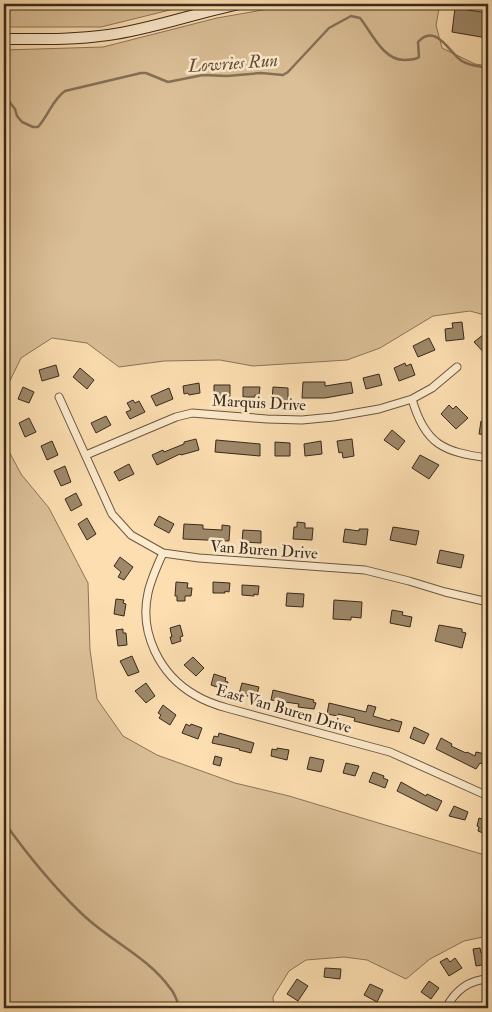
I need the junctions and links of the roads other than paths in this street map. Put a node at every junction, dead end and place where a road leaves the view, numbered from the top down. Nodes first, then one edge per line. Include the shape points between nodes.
1 (239, 4) edge
2 (4, 39) edge
3 (457, 367) dead end
4 (58, 397) dead end
5 (412, 399) junction
6 (86, 456) junction
7 (488, 458) edge
8 (162, 553) junction
9 (488, 602) edge
10 (488, 796) edge
11 (488, 980) edge
12 (446, 1008) edge

1 - 2 street via 109,35
3 - 5 street, Marquis Drive via 432,388
4 - 6 street
5 - 6 street, Marquis Drive via 379,409 318,419 184,414
5 - 7 street via 424,429 436,442 460,454
6 - 8 street, Van Buren Drive via 117,521 131,535
8 - 9 street, Van Buren Drive via 365,570
8 - 10 street, East Van Buren Drive via 148,594 147,626 152,646 162,665 184,688 227,708 390,752
11 - 12 street via 474,981 465,986

